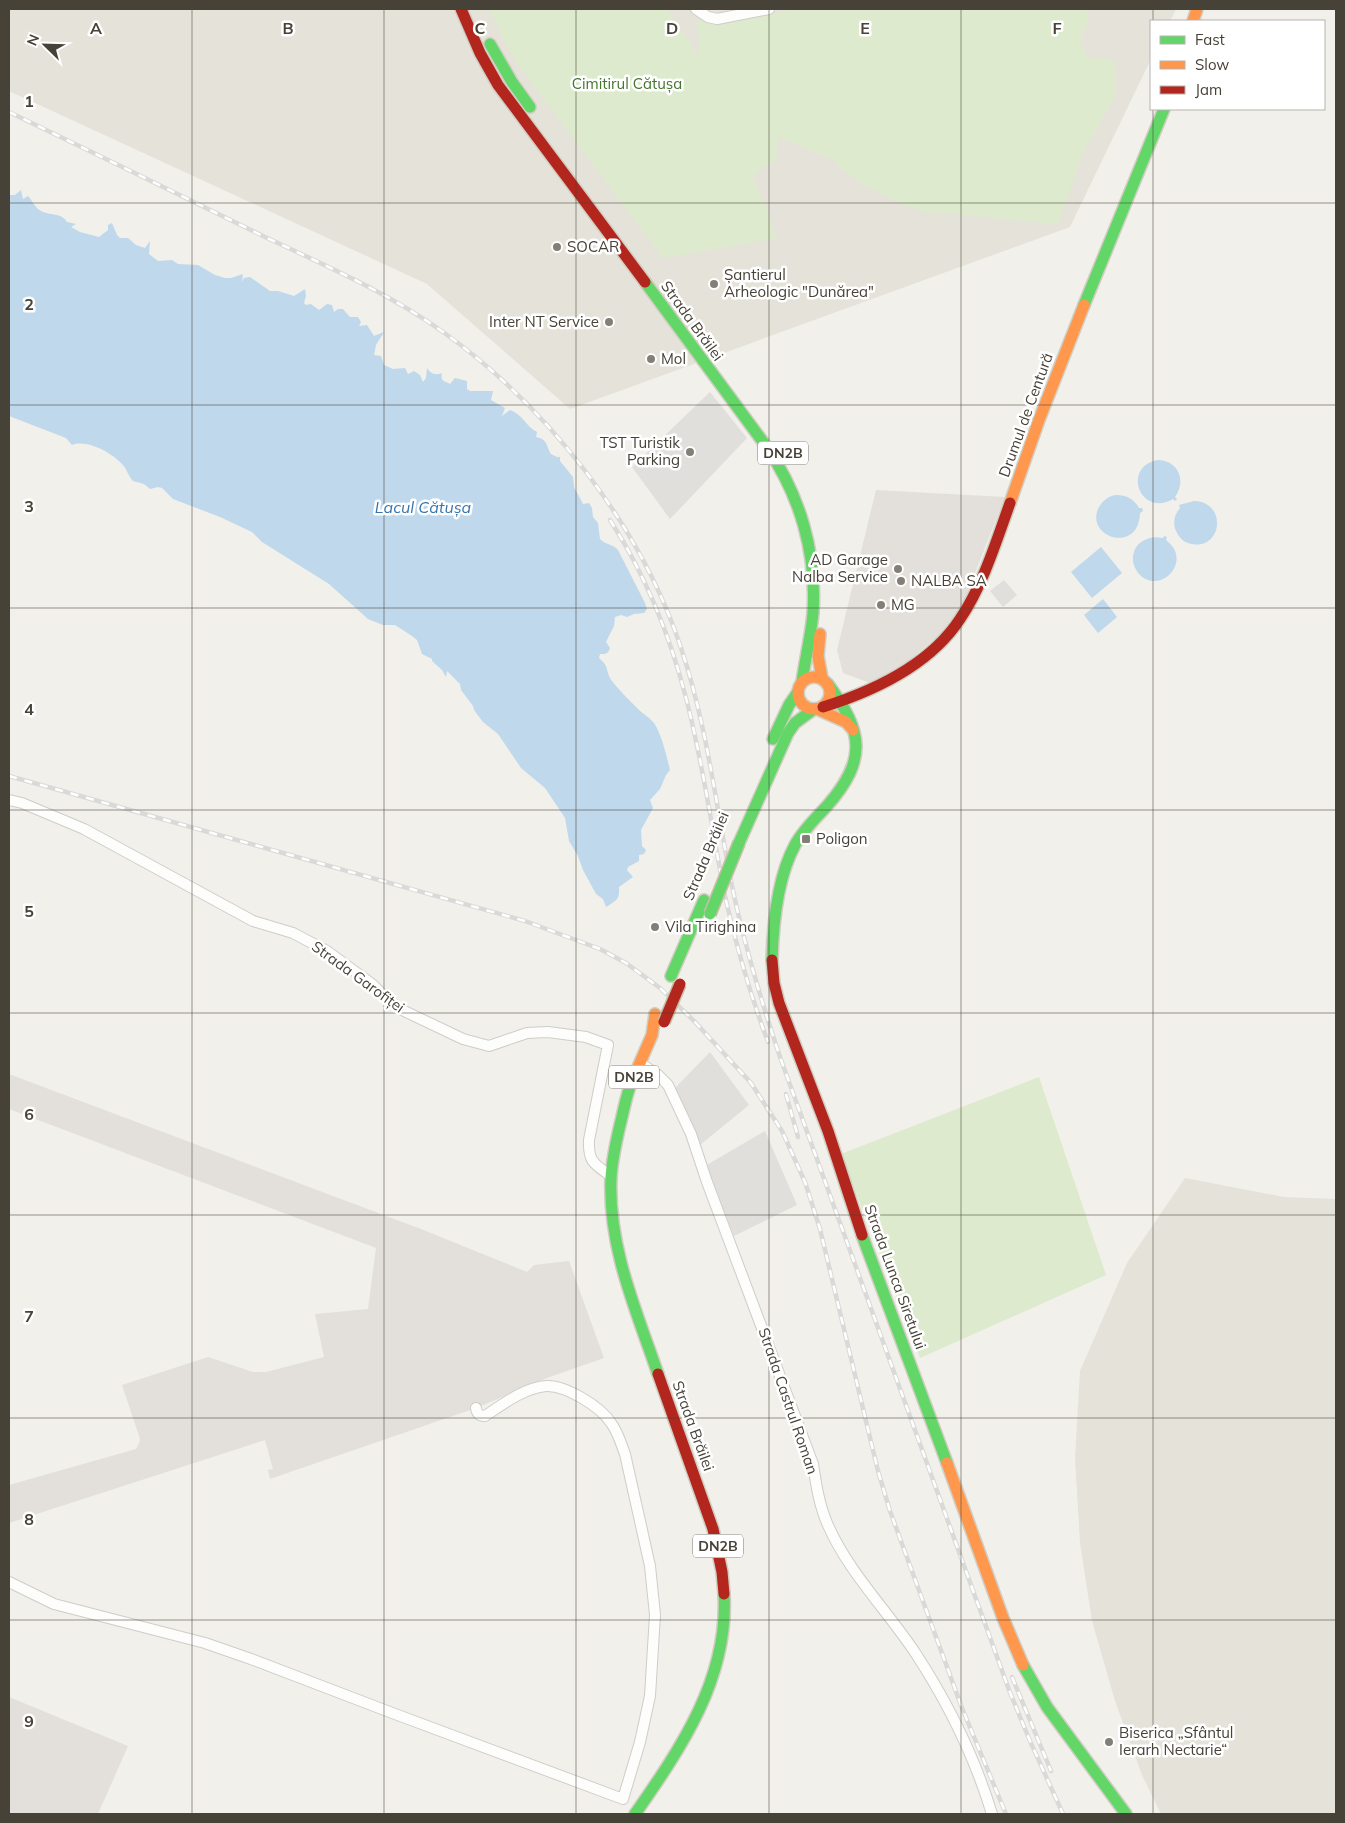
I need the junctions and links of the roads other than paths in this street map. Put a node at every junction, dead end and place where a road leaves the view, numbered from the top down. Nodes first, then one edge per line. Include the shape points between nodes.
1 (461, 9) edge
2 (696, 9) edge
3 (769, 9) edge
4 (484, 31) dead end
5 (1164, 110) edge
6 (535, 114) dead end
7 (593, 193) dead end
8 (825, 681) junction
9 (800, 687) junction
10 (866, 692) junction
11 (842, 702) junction
12 (818, 708) junction
13 (857, 734) junction
14 (9, 800) edge
15 (652, 1035) junction
16 (640, 1063) junction
17 (611, 1176) junction
18 (476, 1408) dead end
19 (9, 1582) edge
20 (623, 1799) junction
21 (637, 1811) edge
22 (992, 1814) edge
23 (1126, 1814) edge

1 - 9 main road, Strada Brăilei / DN2B via 498,85 749,422 794,495 804,524 813,585 813,613
2 - 3 street via 717,19
4 - 6 main road via 491,48
5 - 10 main road, Drumul de Centură via 1086,296 997,538 970,602 955,627 936,647
7 - 8 main road, Strada Brăilei / DN2B via 790,464 803,492 820,552 823,584 818,656
8 - 9 main road via 810,677
8 - 10 main road
8 - 11 main road, Strada Lunca Siretului
8 - 12 main road, DN2B via 830,689 830,699
9 - 12 main road via 798,697 804,706
9 - 15 main road, Strada Brăilei / DN2B via 732,832 655,1014
10 - 11 main road, Drumul de Centură
10 - 13 main road via 855,712
11 - 12 main road, Drumul de Centură
11 - 13 main road, Strada Lunca Siretului
12 - 13 main road via 846,722
12 - 15 main road, Strada Brăilei / DN2B, bridge via 795,723 788,733 664,1022
13 - 23 main road, Strada Lunca Siretului via 858,753 847,780 797,841 789,859 772,937 771,964 776,993 1012,1644 1036,1691
14 - 17 street, Strada Garofiței via 84,829 253,921 293,933 327,951 372,984 400,1010 463,1039 489,1046 528,1033 548,1032 586,1037 608,1046 588,1152 592,1163
15 - 16 main road, Strada Brăilei / DN2B
16 - 17 main road, Strada Brăilei / DN2B via 621,1120
16 - 22 street, Strada Castrul Roman via 668,1085 691,1134 813,1464 818,1497 827,1522 856,1573 915,1653 949,1710 974,1763
17 - 21 main road, Strada Brăilei / DN2B via 615,1236 622,1271 713,1529 724,1582 723,1642 702,1710 680,1749
18 - 20 street via 480,1416 485,1416 526,1392 546,1386 563,1388 582,1398 611,1421 620,1440 650,1566 655,1615 650,1696
19 - 20 street via 54,1604 251,1658
20 - 21 street

